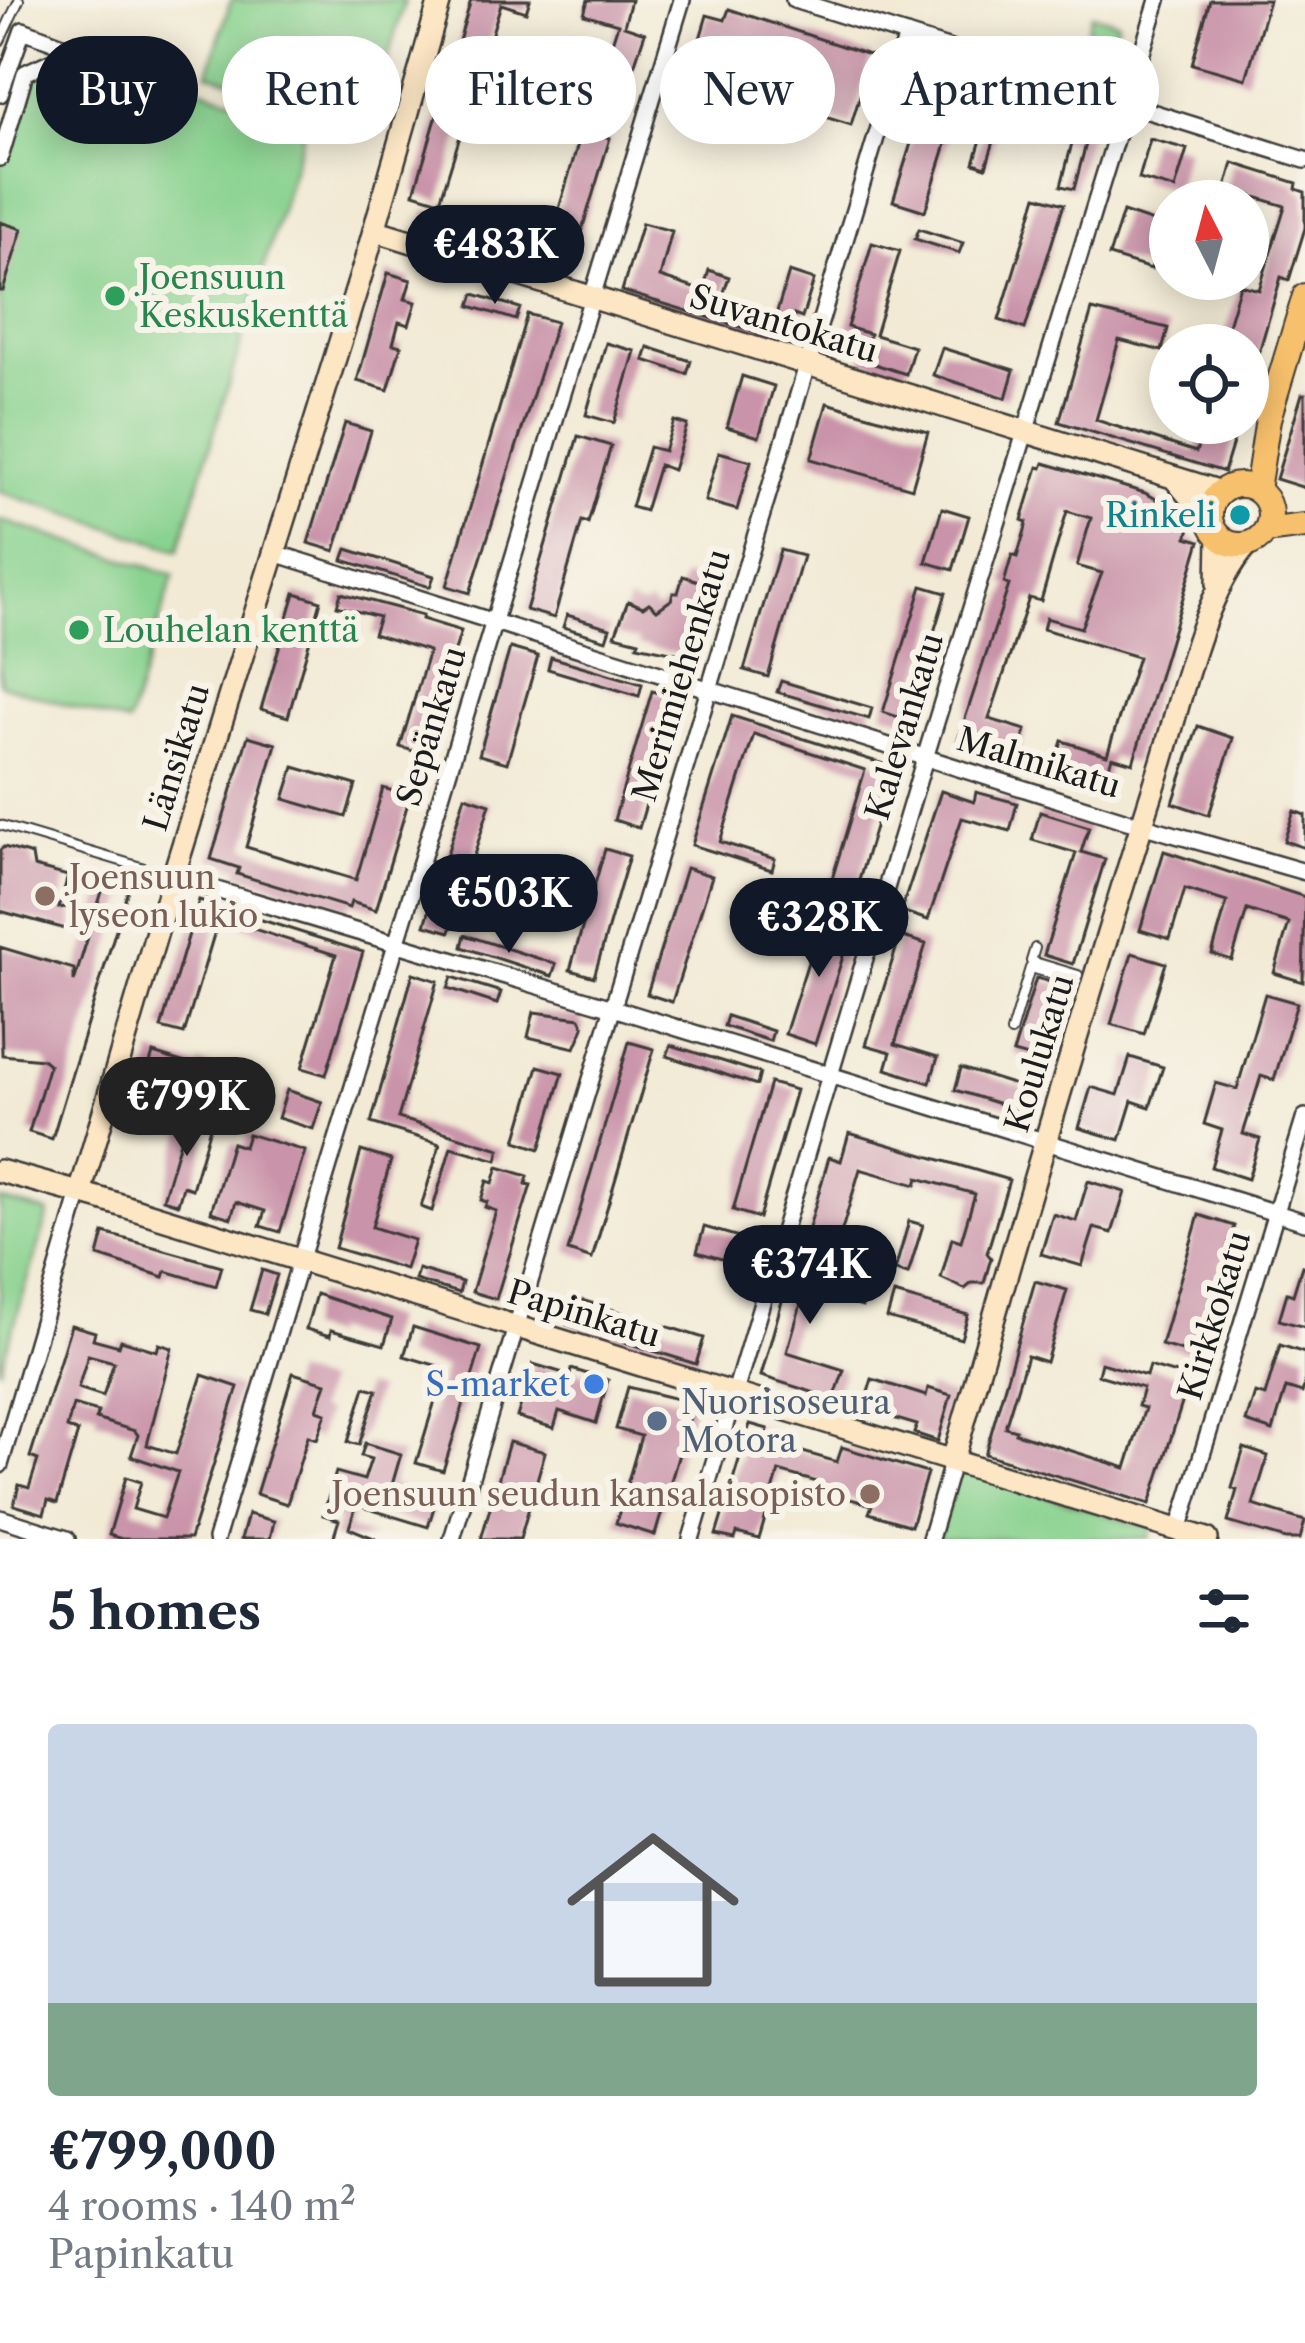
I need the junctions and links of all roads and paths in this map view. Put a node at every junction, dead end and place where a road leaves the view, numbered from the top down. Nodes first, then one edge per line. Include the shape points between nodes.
1 (19, 0) edge
2 (440, 0) edge
3 (682, 0) edge
4 (794, 0) edge
5 (1158, 0) edge
6 (907, 35) junction
7 (910, 36) edge
8 (1147, 36) edge
9 (0, 41) edge
10 (0, 94) edge
11 (1159, 114) edge
12 (1114, 144) edge
13 (0, 158) edge
14 (1305, 160) edge
15 (374, 230) junction
16 (1305, 296) edge
17 (592, 298) junction
18 (808, 365) junction
19 (1026, 431) junction
20 (1174, 478) junction
21 (1244, 493) junction
22 (1305, 517) edge
23 (1305, 526) edge
24 (1215, 530) junction
25 (1257, 538) junction
26 (275, 553) junction
27 (1218, 587) junction
28 (494, 623) junction
29 (707, 689) junction
30 (925, 758) junction
31 (1142, 823) junction
32 (0, 825) edge
33 (1305, 872) edge
34 (173, 877) junction
35 (394, 944) junction
36 (1035, 948) dead end
37 (613, 1008) junction
38 (1012, 1032) dead end
39 (830, 1077) junction
40 (1305, 1118) edge
41 (1046, 1144) junction
42 (1301, 1147) edge
43 (0, 1171) edge
44 (80, 1193) junction
45 (1276, 1214) junction
46 (1305, 1222) edge
47 (301, 1260) junction
48 (518, 1327) junction
49 (734, 1393) junction
50 (953, 1460) junction
51 (0, 1465) edge
52 (0, 1518) edge
53 (1179, 1530) junction
54 (67, 1539) edge
55 (216, 1539) edge
56 (452, 1539) edge
57 (691, 1539) edge
58 (930, 1539) edge
59 (1207, 1539) edge

1 - 9 lane
2 - 15 street, Länsikatu
3 - 17 street, Sepänkatu
4 - 6 street
5 - 8 street, Kalevankatu
6 - 7 street
6 - 18 street, Merimiehenkatu
10 - 13 street via 23,30 76,50 25,73
11 - 14 street
12 - 19 street, Kalevankatu
15 - 17 street, Suvantokatu
15 - 26 street, Länsikatu
16 - 21 main road
17 - 18 street, Suvantokatu
17 - 28 street, Sepänkatu
18 - 19 street, Suvantokatu
18 - 29 street, Merimiehenkatu
19 - 20 street, Suvantokatu
19 - 30 street, Kalevankatu
20 - 21 street, Suvantokatu
20 - 24 street
21 - 22 main road, Suvantokatu
21 - 24 main road via 1212,502
21 - 25 main road via 1270,518
23 - 25 main road
24 - 25 main road via 1236,545
24 - 27 street, Koulukatu
25 - 27 street, Koulukatu
26 - 28 street, Malmikatu
26 - 34 street, Länsikatu
27 - 31 street, Koulukatu
28 - 29 street, Malmikatu
28 - 35 street, Sepänkatu
29 - 30 street, Malmikatu
29 - 37 street, Merimiehenkatu
30 - 31 street, Malmikatu
30 - 39 street, Kalevankatu
31 - 33 street, Malmikatu
31 - 41 street, Koulukatu
32 - 34 lane
34 - 35 street
34 - 44 street, Länsikatu
35 - 37 street
35 - 47 street, Sepänkatu
36 - 38 lane via 1031,961 1077,978 1030,968
37 - 39 street
37 - 48 street, Merimiehenkatu
39 - 41 street
39 - 49 street, Kalevankatu
40 - 42 street, Kirkkokatu
41 - 45 street
41 - 50 street, Koulukatu
42 - 45 street, Kirkkokatu
43 - 44 street, Papinkatu
44 - 47 street, Papinkatu
44 - 51 street, Länsikatu
45 - 46 street
45 - 53 street, Kirkkokatu
47 - 48 street, Papinkatu
47 - 55 street, Sepänkatu
48 - 49 street, Papinkatu
48 - 56 street, Merimiehenkatu
49 - 50 street, Papinkatu
49 - 57 street, Kalevankatu
50 - 53 street, Papinkatu
50 - 58 street, Koulukatu
52 - 54 street
53 - 59 street, Papinkatu

